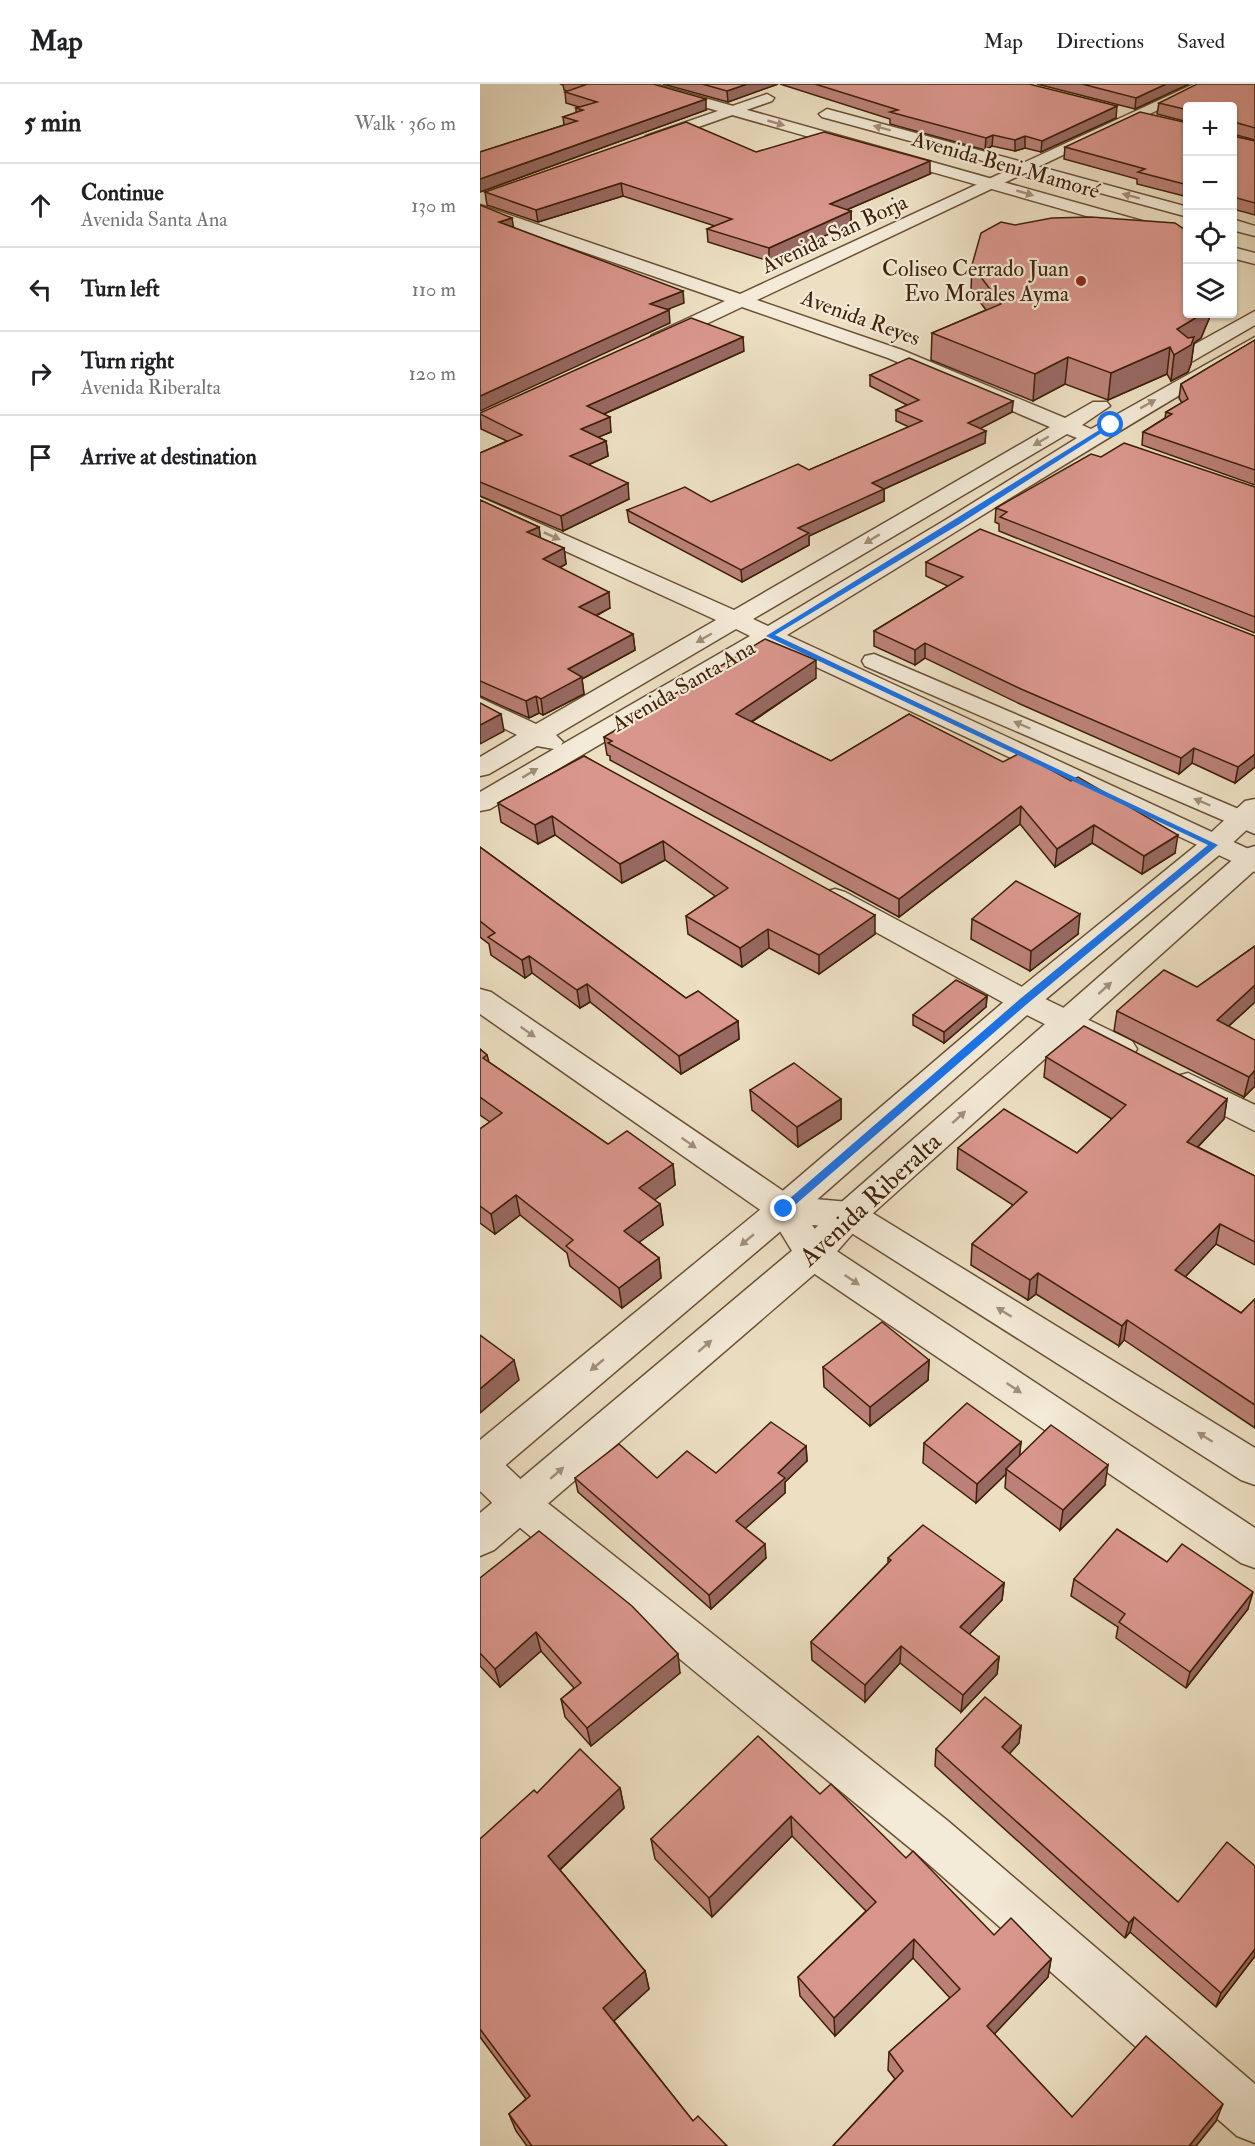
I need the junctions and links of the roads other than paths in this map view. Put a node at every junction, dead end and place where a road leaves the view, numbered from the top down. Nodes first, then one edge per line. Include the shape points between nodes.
1 (639, 84) edge
2 (1206, 84) edge
3 (745, 91) edge
4 (766, 91) edge
5 (786, 103) dead end
6 (807, 108) dead end
7 (1115, 110) edge
8 (733, 111) junction
9 (1138, 116) junction
10 (1158, 121) edge
11 (634, 146) edge
12 (1026, 167) junction
13 (992, 184) junction
14 (483, 203) edge
15 (1183, 211) edge
16 (1237, 225) edge
17 (1255, 231) edge
18 (1183, 239) edge
19 (1237, 253) edge
20 (1255, 259) edge
21 (747, 298) junction
22 (1255, 317) edge
23 (648, 344) edge
24 (1207, 345) junction
25 (1250, 350) edge
26 (1166, 368) edge
27 (1115, 397) edge
28 (1094, 429) junction
29 (1133, 433) dead end
30 (480, 482) edge
31 (480, 504) edge
32 (920, 510) junction
33 (955, 524) junction
34 (977, 532) edge
35 (746, 614) junction
36 (779, 630) junction
37 (480, 706) edge
38 (536, 735) junction
39 (567, 751) junction
40 (480, 768) edge
41 (599, 768) edge
42 (480, 803) edge
43 (1250, 817) edge
44 (1214, 845) junction
45 (1253, 860) edge
46 (816, 888) edge
47 (480, 999) edge
48 (1024, 1002) junction
49 (1067, 1021) junction
50 (1255, 1119) edge
51 (784, 1209) junction
52 (849, 1215) junction
53 (813, 1254) junction
54 (480, 1464) edge
55 (1255, 1468) edge
56 (521, 1504) junction
57 (480, 1538) edge
58 (1255, 1550) edge
59 (1255, 2118) edge

1 - 8 street, Avenida Beni Mamoré
2 - 9 street, Avenida San Borja
3 - 4 street
4 - 5 street
4 - 8 street
12 -> 6 street, Avenida Beni Mamoré
7 - 9 street
8 - 11 street
8 -> 13 street, Avenida Beni Mamoré
9 - 10 street
9 - 12 street, Avenida San Borja
12 - 13 street, Avenida San Borja
15 -> 12 street, Avenida Beni Mamoré
13 -> 18 street, Avenida Beni Mamoré
13 - 21 street, Avenida San Borja
14 - 21 street, Avenida Reyes
16 - 17 street
19 - 20 street
21 - 23 street, Avenida San Borja
21 - 28 street, Avenida Reyes
22 - 24 street
24 - 25 street
24 - 26 street
28 -> 25 street, Avenida Santa Ana
27 - 28 street, Avenida Santa Ana
28 - 29 street, Avenida Reyes
28 -> 32 street, Avenida Santa Ana
28 - 33 street, Avenida Santa Ana
30 - 35 street
31 -> 35 street
32 - 33 street
32 -> 35 street, Avenida Santa Ana
33 - 34 street
33 - 36 street, Avenida Santa Ana
35 - 36 street
35 -> 38 street, Avenida Santa Ana
36 - 39 street, Avenida Santa Ana
43 -> 36 street
36 - 44 street
37 - 38 street
38 - 39 street
38 - 40 street, Avenida Santa Ana
39 - 41 street
42 -> 39 street, Avenida Santa Ana
43 - 44 street, Avenida Riberalta
44 - 45 street
44 - 48 street, Avenida Riberalta
49 -> 45 street, Avenida Riberalta
46 - 48 street
47 -> 51 street
48 - 49 street
48 - 51 street, Avenida Riberalta
49 - 50 street
52 -> 49 street, Avenida Riberalta
51 - 52 street
51 - 53 street
51 -> 54 street, Avenida Riberalta
52 - 53 street, Avenida Riberalta
55 -> 52 street
56 -> 53 street, Avenida Riberalta
53 -> 58 street
54 - 56 street
56 - 57 street, Avenida Riberalta
56 - 59 street via 932,1837

